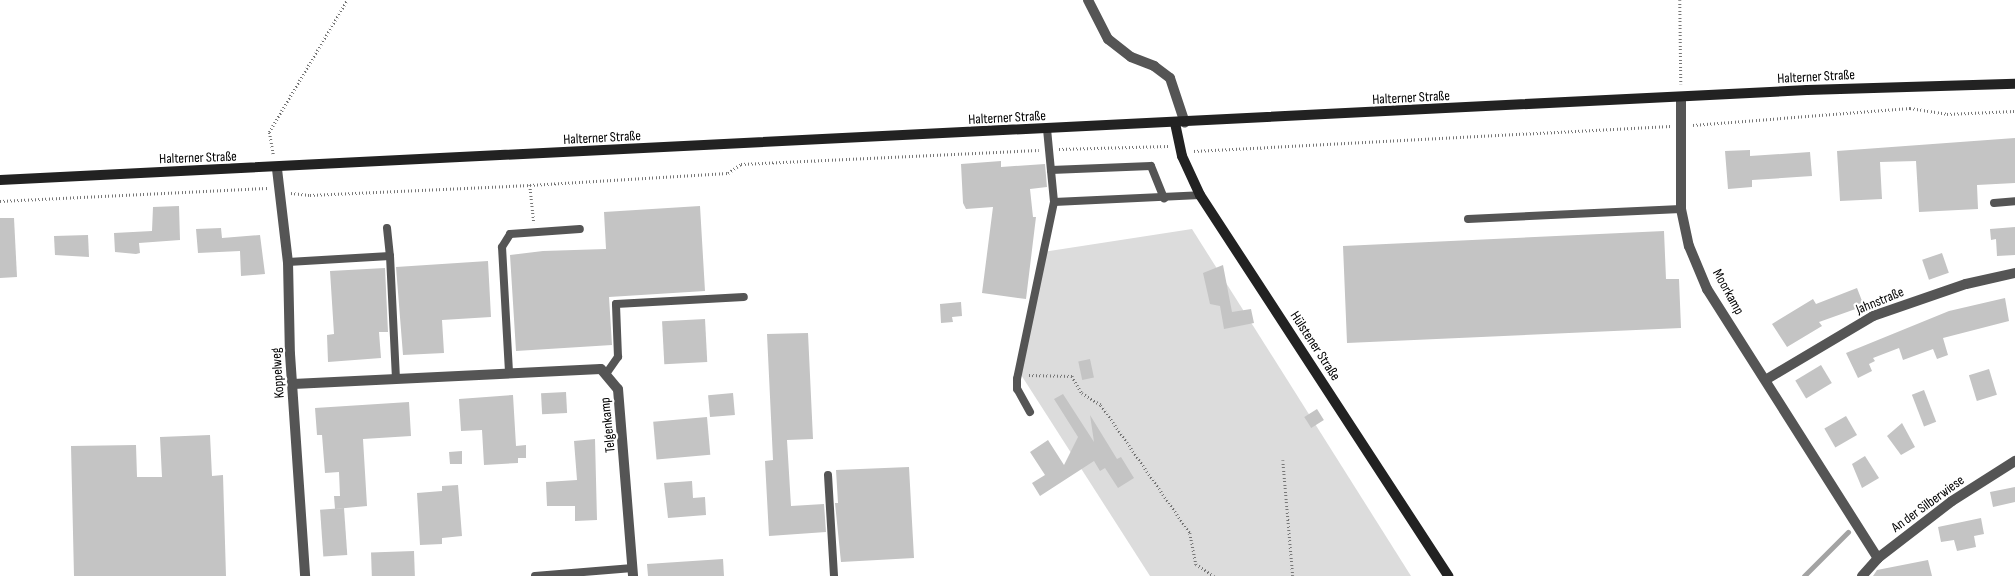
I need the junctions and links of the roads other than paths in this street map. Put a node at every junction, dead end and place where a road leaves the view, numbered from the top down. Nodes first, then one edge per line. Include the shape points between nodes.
1 (1088, 0) edge
2 (2015, 84) edge
3 (1681, 98) junction
4 (1180, 123) junction
5 (1047, 129) junction
6 (277, 169) junction
7 (1050, 170) junction
8 (0, 180) edge
9 (1200, 196) junction
10 (1164, 198) junction
11 (2015, 201) edge
12 (1054, 202) junction
13 (1994, 202) dead end
14 (1681, 209) junction
15 (1468, 219) dead end
16 (387, 228) dead end
17 (580, 229) dead end
18 (390, 256) junction
19 (288, 262) junction
20 (2015, 273) edge
21 (744, 297) dead end
22 (509, 372) junction
23 (606, 374) junction
24 (396, 378) junction
25 (1766, 379) junction
26 (293, 384) junction
27 (1030, 412) dead end
28 (2015, 461) edge
29 (828, 475) dead end
30 (1878, 558) junction
31 (633, 572) edge
32 (305, 576) edge
33 (535, 576) edge
34 (834, 576) edge
35 (1448, 576) edge
36 (1862, 576) edge

1 - 4 street, Hülstener Straße via 1108,39 1131,57 1154,66 1170,78
2 - 3 main road, Halterner Straße via 1807,90
3 - 4 main road, Halterner Straße
3 - 14 street, Moorkamp
4 - 5 main road, Halterner Straße
4 - 9 main road, Hülstener Straße via 1180,148
5 - 6 main road, Halterner Straße
5 - 7 lane
6 - 8 main road, Halterner Straße
6 - 19 street, Koppelweg
7 - 10 lane via 1151,166
7 - 12 lane
9 - 10 lane
9 - 35 main road, Hülstener Straße
10 - 12 lane
11 - 13 lane
12 - 27 lane via 1018,376 1017,389
14 - 15 lane
14 - 25 street, Moorkamp via 1689,246 1707,289
16 - 18 lane
17 - 22 lane via 510,234 502,247
18 - 19 lane
18 - 24 lane
19 - 26 street, Koppelweg
20 - 25 street, Jahnstraße via 1966,284 1873,316
21 - 23 lane via 616,304 618,357
22 - 23 street via 601,369
22 - 24 street
23 - 31 street, Telgenkamp via 618,389
24 - 26 street
25 - 30 street, Moorkamp
26 - 32 street, Koppelweg
28 - 30 street, An der Silberwiese via 1952,501
29 - 34 lane
30 - 36 street, An der Silberwiese
31 - 33 lane

